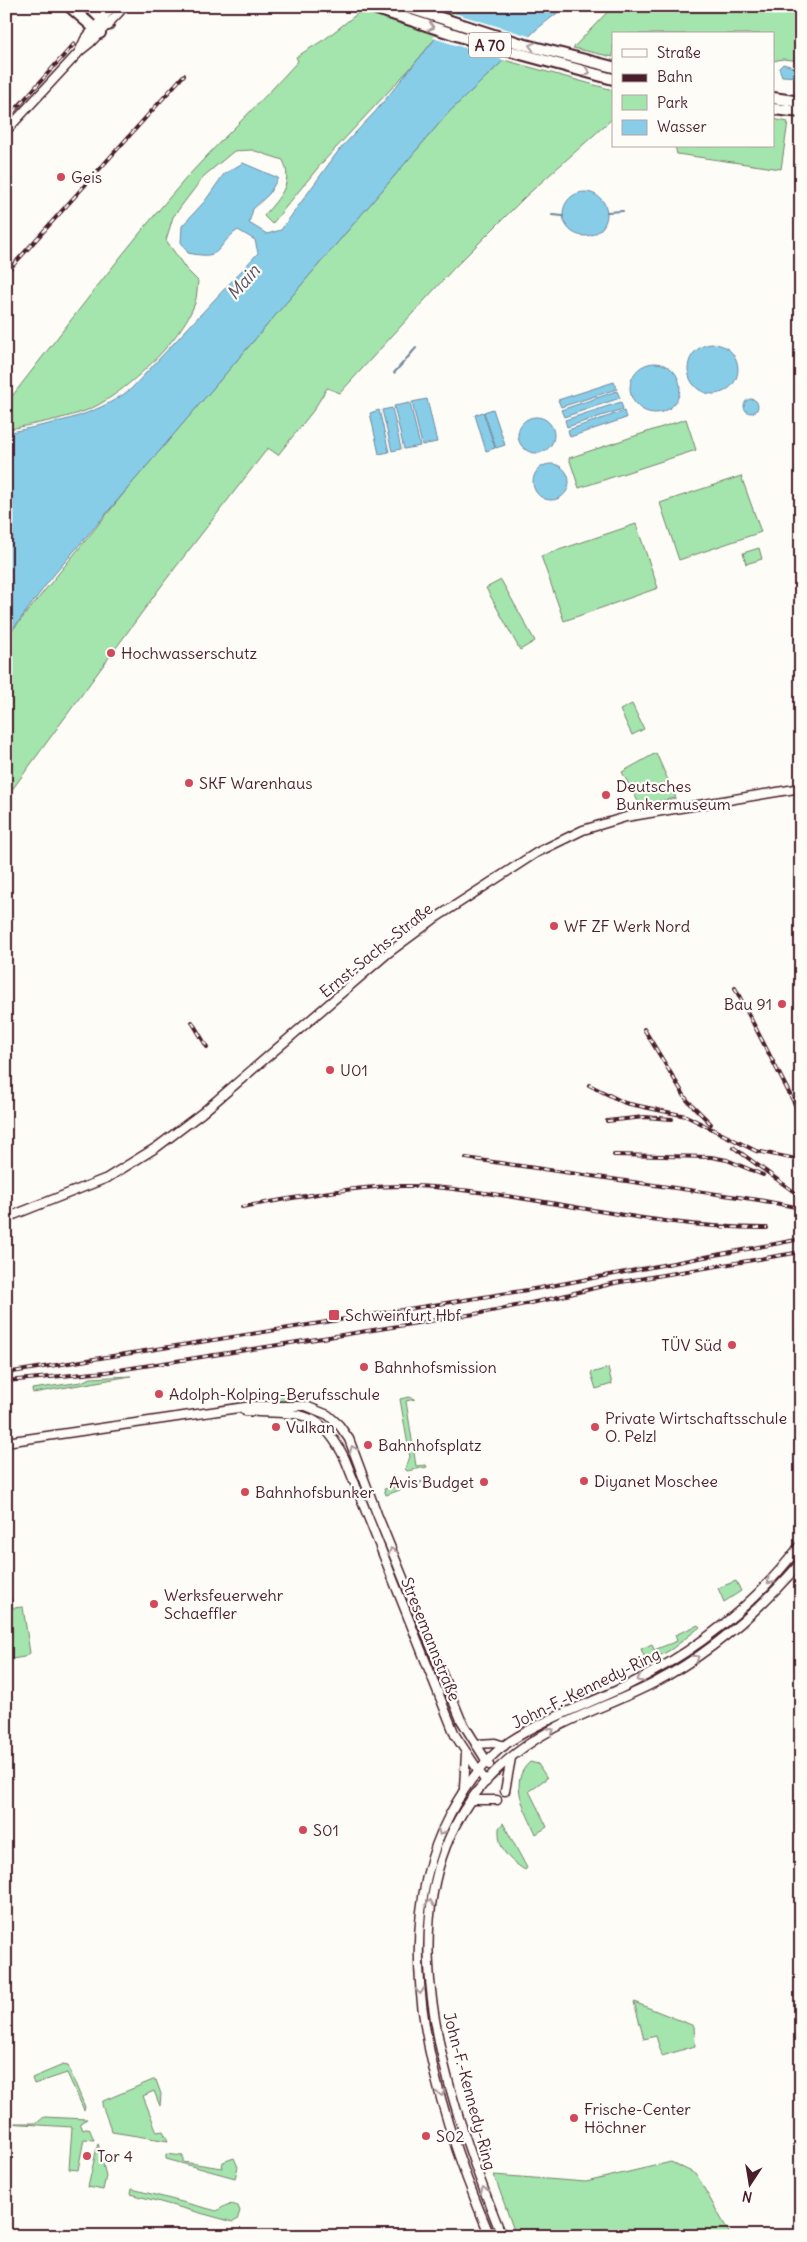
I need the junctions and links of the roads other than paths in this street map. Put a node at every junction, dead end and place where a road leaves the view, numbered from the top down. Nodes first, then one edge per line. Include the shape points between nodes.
1 (69, 6) edge
2 (108, 6) edge
3 (113, 6) edge
4 (125, 6) edge
5 (368, 6) edge
6 (403, 6) edge
7 (89, 7) edge
8 (105, 22) junction
9 (97, 31) junction
10 (612, 67) edge
11 (612, 78) edge
12 (774, 98) edge
13 (801, 102) edge
14 (774, 109) edge
15 (801, 112) edge
16 (6, 132) edge
17 (801, 788) edge
18 (6, 1218) edge
19 (236, 1410) junction
20 (6, 1442) edge
21 (801, 1544) edge
22 (801, 1562) edge
23 (410, 1594) junction
24 (400, 1598) junction
25 (476, 1744) junction
26 (504, 1746) junction
27 (466, 1753) junction
28 (510, 1758) junction
29 (487, 1763) junction
30 (479, 1771) junction
31 (494, 1773) junction
32 (486, 1782) junction
33 (464, 1789) junction
34 (505, 1791) dead end
35 (471, 1800) junction
36 (497, 1800) dead end
37 (490, 2236) edge
38 (502, 2236) edge

1 - 9 highway
2 - 7 highway
3 - 8 main road
4 - 8 main road
5 -> 11 highway, A 70 via 484,44
10 -> 6 highway, A 70 via 522,44
7 - 8 highway
8 - 9 main road
9 - 16 main road via 85,39 80,51
12 - 13 highway
14 - 15 highway
17 - 18 main road, Ernst-Sachs-Straße via 626,817 583,830 536,853 441,914 398,946 202,1113 157,1147 107,1178
19 - 20 main road
23 -> 19 main road, Stresemannstraße via 346,1434 328,1415 317,1409 296,1405 252,1406
19 - 24 main road, Stresemannstraße via 292,1412 316,1422 329,1433 340,1450
21 -> 26 main road, John-F.-Kennedy-Ring via 761,1591 699,1643 649,1674 548,1721
28 -> 22 main road, John-F.-Kennedy-Ring via 555,1728 684,1666 750,1615
23 - 24 main road
23 - 25 main road, Stresemannstraße via 461,1720
24 - 27 main road, Stresemannstraße via 449,1722
25 - 26 main road
25 - 29 main road, Stresemannstraße
26 - 29 main road, John-F.-Kennedy-Ring
27 - 30 main road, Stresemannstraße
27 - 33 main road
28 - 31 main road, John-F.-Kennedy-Ring
28 - 34 main road
29 - 30 main road, John-F.-Kennedy-Ring
29 - 31 main road, Stresemannstraße
30 - 32 main road, Stresemannstraße
30 - 33 main road, John-F.-Kennedy-Ring
31 - 32 main road, John-F.-Kennedy-Ring
32 - 35 main road, John-F.-Kennedy-Ring
33 -> 37 main road, John-F.-Kennedy-Ring via 437,1840 425,1878 419,1918 418,1972 425,2025 442,2098
35 - 36 main road
38 -> 35 main road, John-F.-Kennedy-Ring via 458,2110 441,2045 428,1973 427,1930 433,1888 446,1848

